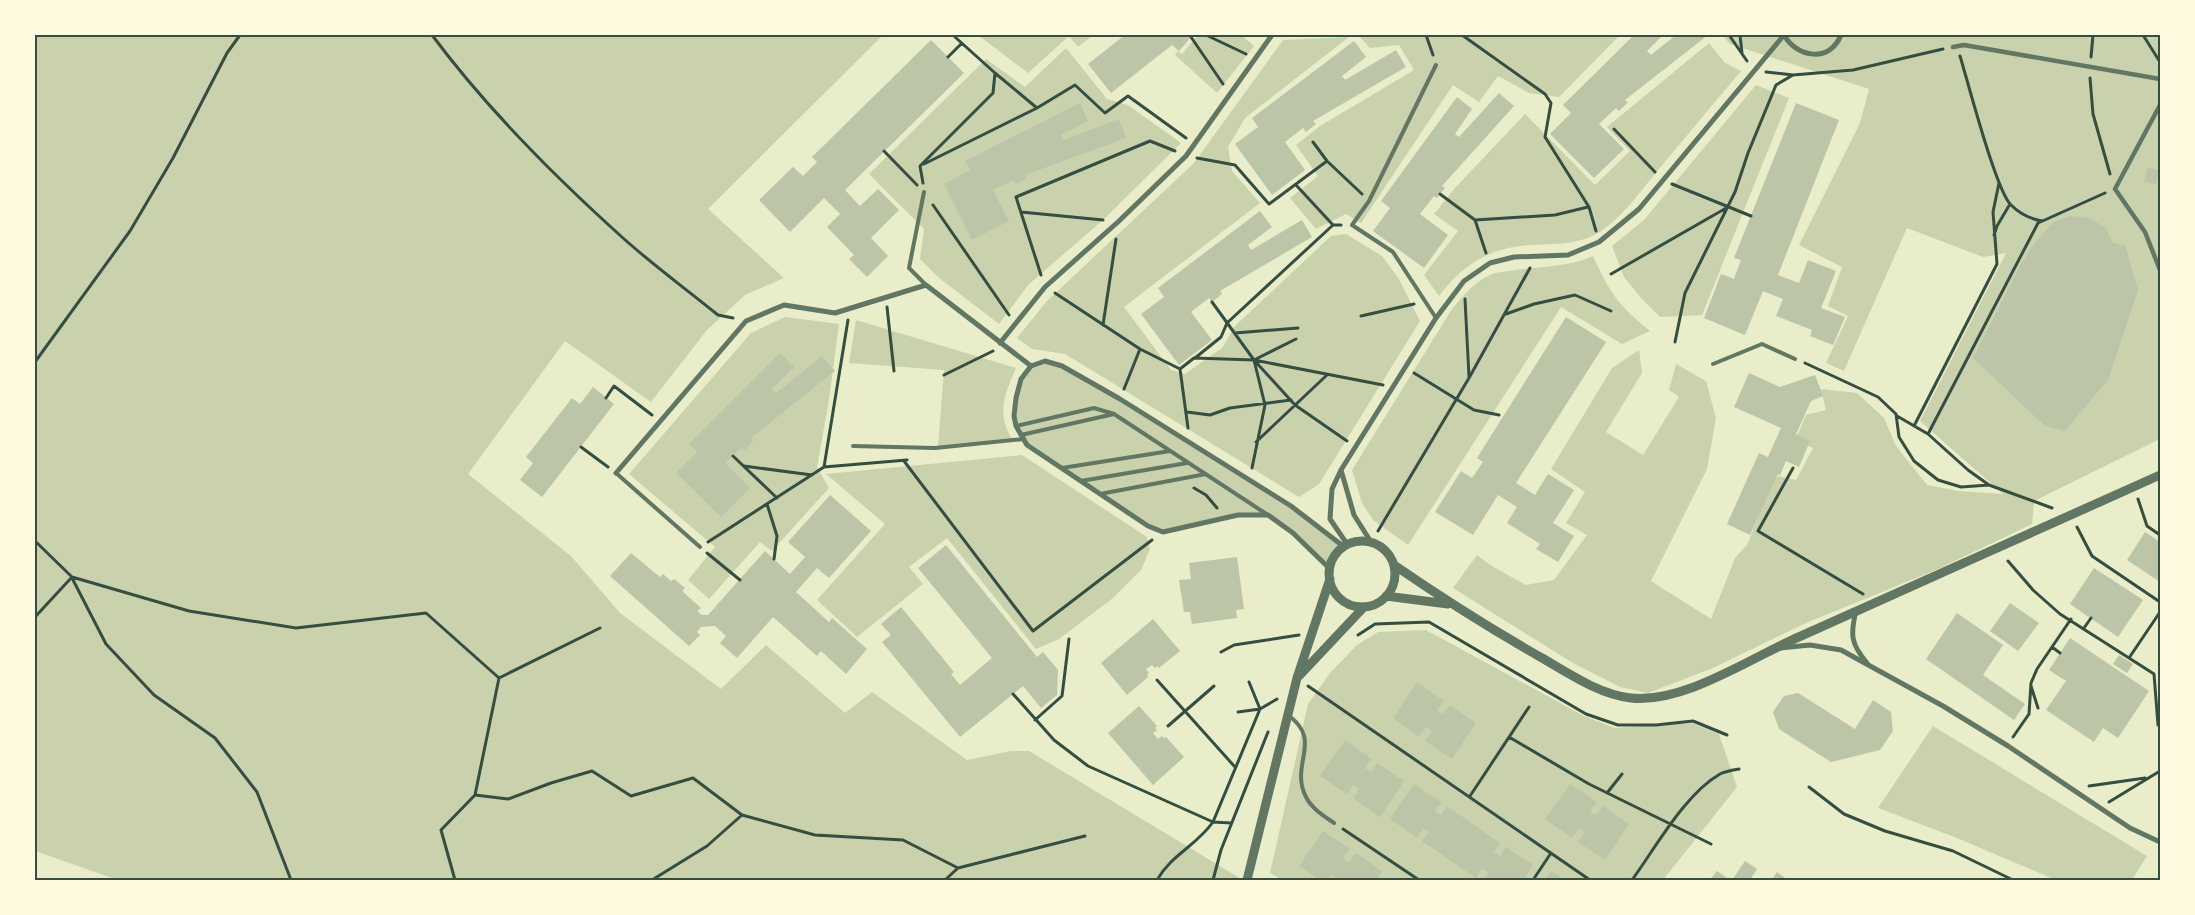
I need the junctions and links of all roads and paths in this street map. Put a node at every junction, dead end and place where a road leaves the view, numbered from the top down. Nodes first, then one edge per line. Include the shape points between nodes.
1 (240, 35) edge
2 (432, 35) edge
3 (1206, 35) edge
4 (1272, 35) edge
5 (1426, 35) edge
6 (1462, 35) edge
7 (1729, 35) edge
8 (1740, 35) edge
9 (1784, 35) edge
10 (1841, 35) edge
11 (2093, 35) edge
12 (2143, 35) edge
13 (955, 37) dead end
14 (1190, 37) dead end
15 (962, 43) junction
16 (1955, 46) junction
17 (948, 57) dead end
18 (1255, 58) junction
19 (2160, 62) edge
20 (1436, 65) joint
21 (2090, 68) junction
22 (1754, 70) junction
23 (995, 73) junction
24 (1793, 75) junction
25 (2160, 78) edge
26 (1230, 94) junction
27 (2160, 104) edge
28 (1037, 108) junction
29 (1614, 129) dead end
30 (1313, 142) dead end
31 (1194, 145) junction
32 (884, 152) dead end
33 (1186, 156) junction
34 (1327, 162) junction
35 (920, 166) junction
36 (1663, 180) junction
37 (1999, 183) junction
38 (1296, 185) junction
39 (2115, 189) junction
40 (924, 192) junction
41 (1440, 194) dead end
42 (1370, 201) junction
43 (2010, 204) junction
44 (1589, 207) junction
45 (1728, 207) junction
46 (1021, 212) junction
47 (1750, 216) dead end
48 (1475, 220) junction
49 (1119, 221) junction
50 (2042, 221) junction
51 (1333, 225) junction
52 (1352, 225) junction
53 (1993, 239) junction
54 (1599, 242) junction
55 (1536, 257) junction
56 (1490, 263) junction
57 (2160, 270) edge
58 (1611, 274) dead end
59 (1464, 280) junction
60 (926, 285) junction
61 (1045, 287) junction
62 (886, 296) junction
63 (1425, 301) junction
64 (1212, 302) dead end
65 (850, 308) junction
66 (1611, 311) dead end
67 (1505, 314) junction
68 (1361, 316) dead end
69 (1436, 318) junction
70 (746, 321) junction
71 (1227, 322) junction
72 (1015, 324) junction
73 (1103, 325) junction
74 (1298, 328) dead end
75 (1234, 333) junction
76 (1296, 339) dead end
77 (1675, 342) dead end
78 (1002, 344) junction
79 (1140, 349) junction
80 (1194, 358) junction
81 (1794, 359) joint
82 (1254, 360) junction
83 (35, 362) edge
84 (1713, 364) dead end
85 (1031, 366) junction
86 (1405, 368) junction
87 (1180, 369) junction
88 (894, 371) dead end
89 (1328, 374) junction
90 (944, 375) dead end
91 (1469, 378) junction
92 (1394, 387) junction
93 (606, 398) dead end
94 (1120, 398) junction
95 (1456, 399) junction
96 (1290, 400) junction
97 (1265, 405) junction
98 (1295, 405) junction
99 (1187, 412) junction
100 (1114, 414) junction
101 (1499, 415) dead end
102 (1896, 415) junction
103 (660, 422) junction
104 (1016, 426) junction
105 (1914, 426) junction
106 (1928, 434) junction
107 (1023, 437) junction
108 (1256, 442) junction
109 (1189, 443) junction
110 (853, 446) dead end
111 (581, 447) dead end
112 (1356, 447) junction
113 (1170, 451) junction
114 (733, 456) dead end
115 (903, 460) dead end
116 (1188, 462) junction
117 (744, 466) junction
118 (1062, 468) junction
119 (1793, 468) dead end
120 (1341, 470) junction
121 (616, 473) junction
122 (1206, 474) junction
123 (812, 475) junction
124 (2160, 476) edge
125 (1081, 481) junction
126 (1250, 481) junction
127 (1989, 485) junction
128 (1189, 487) dead end
129 (2134, 487) junction
130 (1100, 494) junction
131 (777, 498) junction
132 (767, 504) junction
133 (1268, 515) junction
134 (2071, 515) junction
135 (1226, 518) junction
136 (1163, 532) junction
137 (2160, 535) edge
138 (35, 541) edge
139 (1371, 542) junction
140 (1345, 545) junction
141 (700, 547) junction
142 (774, 559) dead end
143 (2008, 561) dead end
144 (1394, 565) junction
145 (1330, 569) junction
146 (72, 577) junction
147 (1330, 579) junction
148 (740, 580) dead end
149 (1386, 596) junction
150 (1877, 602) junction
151 (2160, 602) edge
152 (1452, 605) junction
153 (1364, 607) junction
154 (1856, 611) junction
155 (2159, 615) edge
156 (35, 617) edge
157 (2091, 618) dead end
158 (2071, 619) junction
159 (600, 628) dead end
160 (2084, 628) junction
161 (1305, 634) dead end
162 (1354, 637) dead end
163 (1069, 639) dead end
164 (2052, 647) junction
165 (1769, 650) junction
166 (1221, 652) dead end
167 (2060, 653) dead end
168 (2129, 658) junction
169 (1869, 665) junction
170 (499, 678) junction
171 (1297, 678) junction
172 (1157, 680) dead end
173 (1249, 682) dead end
174 (2030, 683) junction
175 (1214, 686) dead end
176 (1013, 694) dead end
177 (1529, 707) dead end
178 (1274, 708) dead end
179 (2038, 708) dead end
180 (1260, 709) junction
181 (1185, 711) junction
182 (1238, 712) dead end
183 (1288, 715) junction
184 (1035, 720) junction
185 (1168, 726) dead end
186 (1269, 727) dead end
187 (2160, 727) edge
188 (1727, 735) dead end
189 (1509, 737) junction
190 (2008, 746) junction
191 (1235, 767) junction
192 (1739, 769) dead end
193 (2160, 771) edge
194 (1622, 774) dead end
195 (2145, 778) junction
196 (1809, 787) dead end
197 (2072, 788) junction
198 (1607, 793) junction
199 (475, 795) junction
200 (1470, 796) junction
201 (2100, 808) junction
202 (742, 815) junction
203 (1213, 822) junction
204 (1231, 823) junction
205 (1334, 823) joint
206 (1672, 825) junction
207 (1085, 836) dead end
208 (2160, 842) edge
209 (1711, 844) dead end
210 (1551, 853) junction
211 (958, 868) junction
212 (290, 880) edge
213 (455, 880) edge
214 (652, 880) edge
215 (945, 880) edge
216 (1158, 880) edge
217 (1213, 880) edge
218 (1247, 880) edge
219 (1419, 880) edge
220 (1533, 880) edge
221 (1590, 880) edge
222 (1632, 880) edge
223 (2013, 880) edge

1 - 83 path via 130,231
2 - 70 path via 542,162 624,239 718,315
3 - 18 path
4 - 18 street
5 - 20 path
6 - 44 path via 1545,94 1551,103 1545,137
7 - 8 path via 1742,54
9 - 10 street via 1796,50 1806,54 1833,47
9 - 22 street
11 - 21 path
12 - 19 path
13 - 15 path
14 - 26 path
15 - 17 path
15 - 23 path
16 - 21 street
16 - 24 path via 1853,70
16 - 37 path
18 - 26 street
20 - 42 lane
21 - 25 street
21 - 39 path via 2093,114
22 - 24 path
22 - 36 street
23 - 28 path
23 - 35 path via 993,93
24 - 45 path via 1776,85
26 - 31 street
27 - 39 street
28 - 31 path via 1075,86 1105,113 1128,96
28 - 35 path
29 - 36 path
30 - 34 path
31 - 33 street
32 - 40 path
33 - 38 path via 1235,165 1269,204
33 - 46 path via 1150,141 1016,197
33 - 49 street
34 - 38 path
34 - 42 path
35 - 40 path
36 - 45 path
36 - 54 street via 1639,208
37 - 43 path
37 - 53 path via 1993,212
38 - 51 path
39 - 50 path
39 - 57 street via 2145,232
40 - 60 lane via 909,268
40 - 72 path
41 - 48 path
42 - 52 lane
43 - 50 path
43 - 53 path
44 - 48 path via 1555,215
44 - 54 path
45 - 47 path
45 - 58 path
45 - 77 path via 1685,293
46 - 49 path
46 - 61 path
48 - 56 path
49 - 61 street
49 - 73 path
50 - 106 path via 2038,223
51 - 52 path
51 - 71 path
52 - 63 lane via 1393,252
53 - 105 path via 1996,264
54 - 55 street via 1568,254
55 - 56 street via 1514,257
55 - 67 path
56 - 59 street
59 - 69 street
59 - 91 path
60 - 62 street
60 - 78 street
61 - 72 street
61 - 73 path
62 - 65 street
62 - 88 path
63 - 68 path
63 - 69 lane
64 - 71 path
65 - 70 street via 835,313 784,305
65 - 123 path via 824,467
66 - 67 path via 1575,294
67 - 91 path
69 - 86 street
70 - 103 street
71 - 75 path
71 - 80 path via 1221,337
72 - 78 street
73 - 79 path
74 - 75 path
75 - 82 path
76 - 82 path
78 - 85 street
78 - 90 path
79 - 87 path
79 - 94 path
80 - 82 path
80 - 87 path
81 - 84 lane via 1762,344
81 - 102 path via 1878,398
82 - 89 path
82 - 96 path
82 - 97 path
85 - 94 street via 1045,361 1062,366
85 - 104 street via 1021,379 1016,398
86 - 92 street
86 - 95 path
87 - 99 path
89 - 92 path
89 - 98 path
91 - 95 path
92 - 112 street
93 - 103 path via 614,386
94 - 109 street
95 - 101 path via 1474,410
95 - 139 path
96 - 97 path
96 - 98 path
97 - 99 path via 1230,408 1210,415
97 - 108 path
98 - 108 path
98 - 112 path
99 - 109 path
100 - 104 lane via 1094,408
100 - 107 lane
100 - 113 lane
102 - 105 path
102 - 127 path via 1899,437 1914,461 1938,480 1961,487
103 - 121 street
104 - 107 street
105 - 106 path
106 - 127 path
107 - 110 lane via 935,448
107 - 118 street via 1027,445
108 - 126 path
109 - 126 street
111 - 121 path
112 - 120 street
113 - 116 lane
113 - 118 lane
114 - 117 path
115 - 136 path via 1033,631
116 - 122 lane
116 - 125 lane
117 - 123 path
117 - 131 path
118 - 125 street
119 - 150 path via 1758,530
120 - 139 street via 1354,515
120 - 140 street via 1332,489 1330,519
121 - 141 lane
122 - 130 lane
122 - 133 lane
123 - 131 path
124 - 129 street
125 - 130 street
126 - 140 street
127 - 134 path
128 - 135 path via 1206,495
129 - 134 street
129 - 137 path via 2147,526
130 - 136 street via 1148,526
131 - 132 path
132 - 141 path
132 - 142 path via 777,536
133 - 135 street
133 - 145 street via 1293,533
134 - 150 street
134 - 151 path via 2092,556
135 - 136 street
138 - 146 path
139 - 140 street
139 - 144 street via 1389,555
140 - 145 street via 1332,561
141 - 148 path
143 - 158 path via 2033,590 2060,614
144 - 149 street via 1395,576
144 - 152 street
145 - 147 street
146 - 156 path
146 - 170 path via 189,611 296,628 426,613
146 - 212 path via 106,644 154,695 215,738 257,792
147 - 153 street via 1338,596 1354,606
147 - 171 street
149 - 152 street
149 - 153 street
150 - 154 street
152 - 165 street via 1557,667 1601,689 1630,698 1657,698 1688,690
153 - 171 street
154 - 165 street
154 - 169 street via 1852,630 1855,648
155 - 168 path
157 - 160 path
158 - 160 path
158 - 164 path
159 - 170 path
160 - 168 path
161 - 166 path via 1234,645
162 - 188 path via 1375,624 1429,622 1586,714 1618,725 1656,726 1692,721
163 - 184 path via 1062,696
164 - 167 path
164 - 174 path
165 - 169 street via 1810,645 1841,650
168 - 187 path via 2154,674
169 - 190 street
170 - 199 path
171 - 183 street
171 - 200 path
172 - 181 path
173 - 180 path
174 - 179 path
174 - 190 path via 2029,714
175 - 181 path
176 - 184 path
177 - 189 path
178 - 180 path via 1277,699
180 - 182 path
180 - 191 path
181 - 185 path
181 - 191 path
183 - 205 lane via 1305,735 1300,784 1316,810
183 - 218 street
184 - 203 path via 1054,740 1088,766
186 - 204 path
189 - 198 path
189 - 200 path
190 - 197 street
191 - 203 path
192 - 206 path via 1722,773 1707,783 1692,796
193 - 195 path
194 - 198 path
195 - 197 path
195 - 201 path
196 - 223 path via 1844,814 1885,831 1953,851
197 - 201 street
198 - 206 path
199 - 202 path via 508,799 592,771 631,796 693,778
199 - 213 path via 441,830
200 - 210 path
201 - 208 street via 2130,828
202 - 211 path via 815,835 903,840
202 - 214 path via 707,846
203 - 204 path
203 - 216 path via 1204,834 1165,866
204 - 217 path
205 - 219 path
206 - 209 path
206 - 222 path
207 - 211 path
210 - 220 path
210 - 221 path
211 - 215 path

